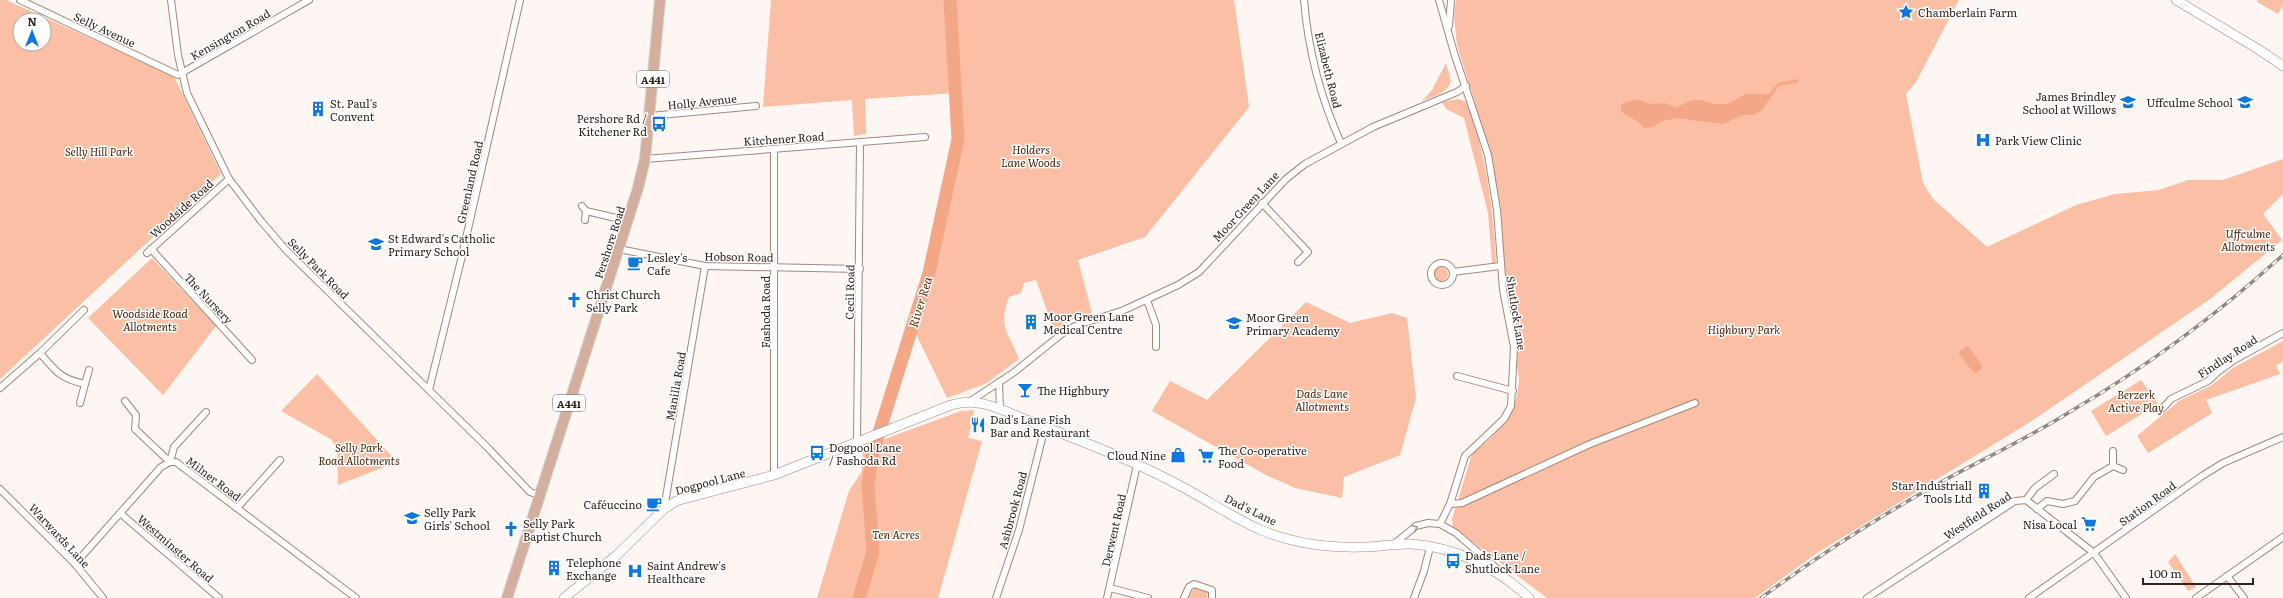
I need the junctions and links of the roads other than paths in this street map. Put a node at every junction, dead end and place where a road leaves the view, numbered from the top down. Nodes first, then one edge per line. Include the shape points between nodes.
1 (20, 0) edge
2 (171, 0) edge
3 (309, 0) edge
4 (520, 0) edge
5 (660, 0) edge
6 (1304, 0) edge
7 (1439, 0) edge
8 (1451, 0) edge
9 (2176, 0) edge
10 (1449, 29) junction
11 (2283, 66) edge
12 (181, 73) junction
13 (1466, 86) junction
14 (756, 106) dead end
15 (650, 116) junction
16 (925, 137) dead end
17 (860, 143) junction
18 (1341, 143) junction
19 (774, 149) junction
20 (645, 159) junction
21 (229, 179) junction
22 (1262, 203) junction
23 (585, 220) dead end
24 (628, 221) junction
25 (619, 248) junction
26 (149, 251) joint
27 (1298, 262) dead end
28 (705, 266) junction
29 (1500, 266) junction
30 (775, 267) junction
31 (860, 269) junction
32 (1453, 272) dead end
33 (1147, 300) junction
34 (84, 310) dead end
35 (2283, 333) edge
36 (1156, 347) dead end
37 (40, 353) junction
38 (252, 360) dead end
39 (89, 370) dead end
40 (1457, 376) dead end
41 (999, 382) junction
42 (85, 384) junction
43 (0, 388) edge
44 (429, 390) junction
45 (1513, 391) junction
46 (125, 401) dead end
47 (969, 402) junction
48 (80, 403) dead end
49 (1695, 403) dead end
50 (1000, 409) junction
51 (2162, 409) dead end
52 (206, 412) dead end
53 (1045, 427) junction
54 (887, 430) joint
55 (2283, 437) edge
56 (862, 440) junction
57 (2113, 451) dead end
58 (280, 460) dead end
59 (170, 462) junction
60 (1137, 465) junction
61 (2113, 466) junction
62 (2123, 470) dead end
63 (2054, 474) dead end
64 (774, 475) junction
65 (0, 489) edge
66 (539, 495) junction
67 (2026, 500) junction
68 (1450, 504) junction
69 (237, 508) junction
70 (664, 509) junction
71 (2037, 509) junction
72 (120, 513) junction
73 (1440, 524) junction
74 (2283, 538) edge
75 (1394, 544) junction
76 (1430, 547) junction
77 (2094, 553) junction
78 (75, 564) junction
79 (2227, 576) junction
80 (1509, 580) junction
81 (1110, 588) junction
82 (1526, 597) edge
83 (103, 598) edge
84 (219, 598) edge
85 (356, 598) edge
86 (507, 598) edge
87 (564, 598) edge
88 (996, 598) edge
89 (1107, 598) edge
90 (1148, 598) edge
91 (1184, 598) edge
92 (1212, 598) edge
93 (1414, 598) edge
94 (1868, 598) edge
95 (2029, 598) edge
96 (2126, 598) edge
97 (2196, 598) edge
98 (2244, 598) edge

1 - 12 street, Selly Avenue via 178,75
2 - 12 street, Selly Park Road
3 - 12 street, Kensington Road
4 - 44 street, Greenland Road
5 - 15 main road, Pershore Road / A441
6 - 18 street, Elizabeth Road via 1316,68
7 - 10 street
8 - 10 street
9 - 11 street
10 - 13 street
12 - 21 street, Selly Park Road via 187,93
13 - 18 street, Moor Green Lane
13 - 29 street, Shutlock Lane via 1488,155 1497,210
14 - 15 street, Holly Avenue
15 - 20 main road, Pershore Road / A441
16 - 17 street, Kitchener Road
17 - 19 street, Kitchener Road
17 - 31 street, Cecil Road
18 - 22 street, Moor Green Lane via 1286,179
19 - 20 street, Kitchener Road
19 - 30 street, Fashoda Road
20 - 24 main road, Pershore Road / A441
21 - 26 street, Woodside Road
21 - 44 street, Selly Park Road via 286,250
22 - 27 street via 1308,252
22 - 33 street, Moor Green Lane via 1199,272
23 - 24 street via 584,209
24 - 25 main road, Pershore Road / A441
25 - 28 street, Hobson Road
25 - 66 main road, Pershore Road / A441
26 - 38 street, The Nursery
28 - 30 street, Hobson Road
28 - 70 street, Manilla Road
29 - 32 street
29 - 45 street, Shutlock Lane via 1514,347
30 - 31 street, Hobson Road
30 - 64 street, Fashoda Road
31 - 56 street, Cecil Road
33 - 36 street via 1156,325
33 - 41 street, Moor Green Lane via 1075,326
34 - 37 street
35 - 51 street, Findlay Road via 2234,360 2208,381 2171,399
37 - 42 street via 57,374 67,380
37 - 43 street
39 - 42 street
40 - 45 street
41 - 47 street, Moor Green Lane
41 - 50 street
42 - 48 street
44 - 66 street, Selly Park Road via 530,492
45 - 68 street, Shutlock Lane via 1511,406 1504,419 1465,456
46 - 59 street via 136,415 135,429
47 - 50 street, Dad's Lane
47 - 54 street, Moor Green Lane via 955,404
49 - 68 street via 1590,444 1462,503
50 - 53 street, Dad's Lane
52 - 59 street via 174,447
53 - 60 street, Dad's Lane
53 - 88 street, Ashbrook Road via 1019,530
54 - 56 street, Dogpool Lane
55 - 77 street, Station Road via 2252,448 2212,469
56 - 64 street, Dogpool Lane
57 - 61 street
58 - 69 street
59 - 69 street, Milner Road via 176,462
59 - 72 street, Milner Road via 161,466
60 - 75 street, Dad's Lane via 1172,481 1245,522 1287,538 1342,547
60 - 81 street, Derwent Road
61 - 62 street
61 - 71 street via 2094,477 2075,501 2063,504 2047,501
63 - 67 street via 2035,488
64 - 70 street, Dogpool Lane via 676,501
65 - 78 street, Warwards Lane
66 - 86 main road, Pershore Road / A441
67 - 71 street, Westfield Road
67 - 94 street, Westfield Road via 2015,501
68 - 73 street, Shutlock Lane
69 - 85 street, Milner Road
70 - 87 street, Dogpool Lane via 612,559
71 - 77 street, Westfield Road
72 - 78 street, Milner Road
72 - 84 street, Westminster Road
75 -> 73 street via 1416,526
73 - 80 street via 1456,533
74 - 79 street
75 - 76 street, Dad's Lane
76 - 80 street, Dad's Lane via 1475,561
76 - 93 street
77 - 95 street, Station Road
77 - 96 street, Westfield Road
78 - 83 street, Warwards Lane
79 - 97 street
79 - 98 street
80 - 82 street, Dad's Lane
81 - 89 street, Derwent Road
81 - 90 street
91 - 92 street via 1189,587 1194,584 1212,590

